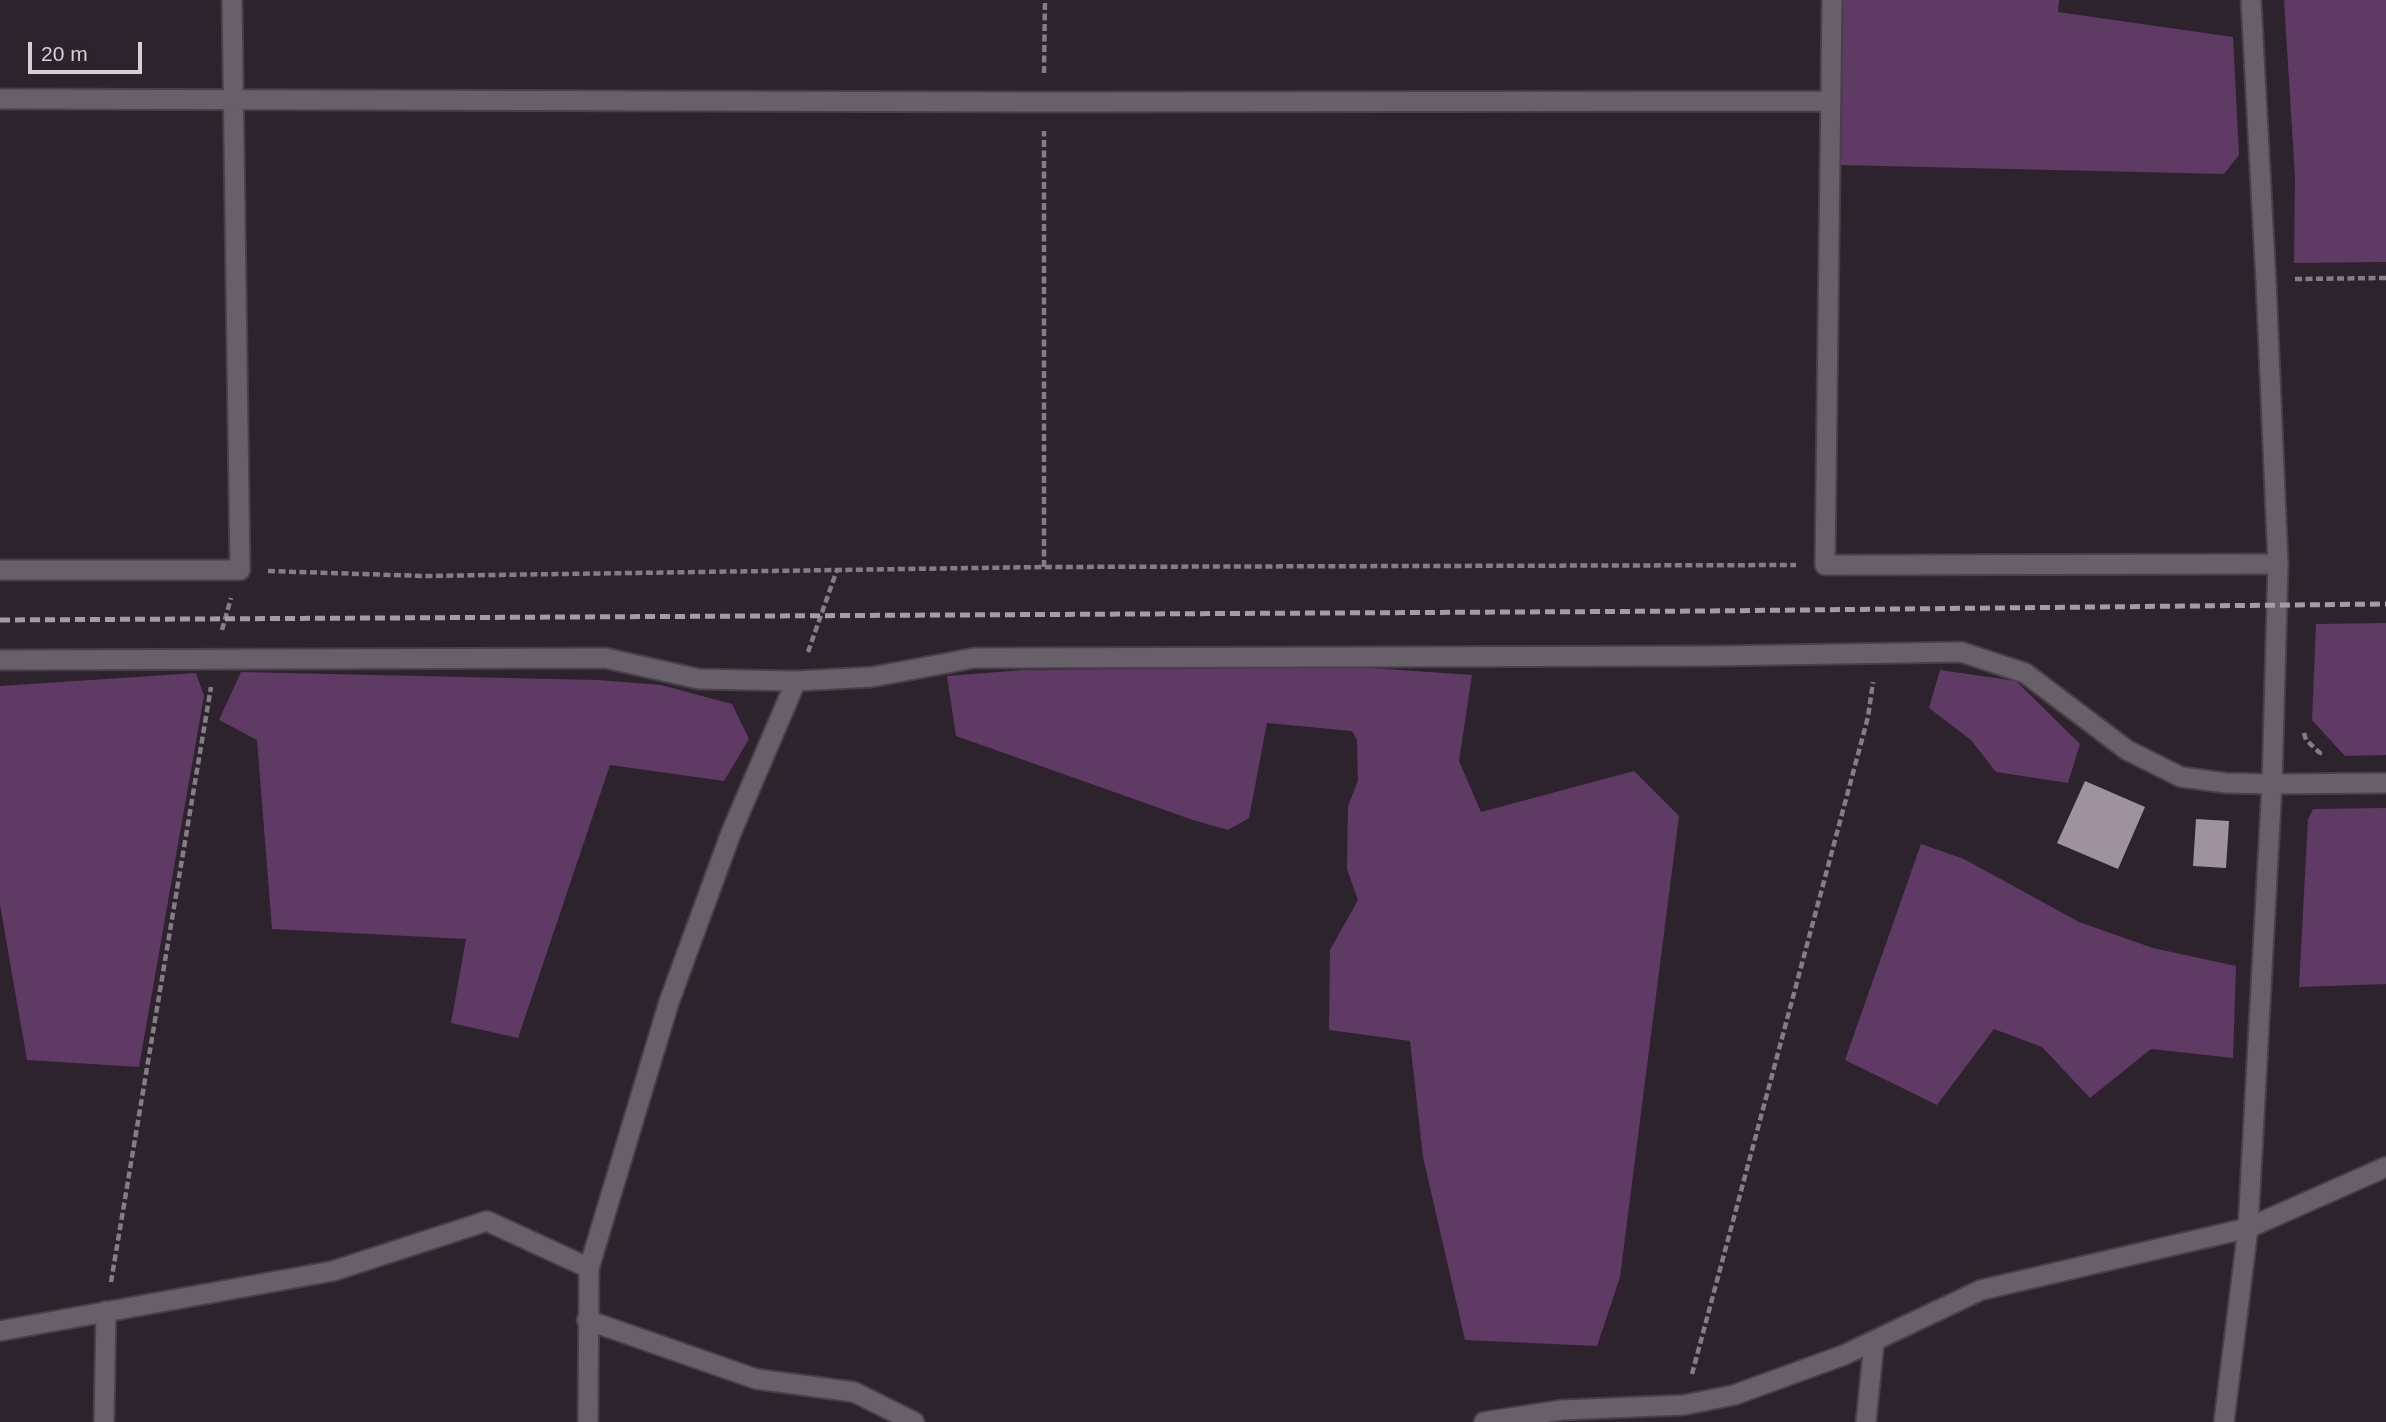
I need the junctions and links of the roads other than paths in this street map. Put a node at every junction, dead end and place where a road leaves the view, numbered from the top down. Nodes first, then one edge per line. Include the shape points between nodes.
1 (232, 0) edge
2 (1832, 0) edge
3 (2251, 0) edge
4 (0, 99) edge
5 (232, 100) junction
6 (1831, 101) junction
7 (2278, 564) junction
8 (0, 570) edge
9 (0, 660) edge
10 (796, 681) junction
11 (2386, 783) edge
12 (2272, 784) junction
13 (2386, 1167) edge
14 (2248, 1228) junction
15 (589, 1268) junction
16 (106, 1311) junction
17 (587, 1320) junction
18 (0, 1331) edge
19 (1874, 1342) junction
20 (104, 1422) edge
21 (588, 1422) edge
22 (914, 1422) edge
23 (1484, 1422) edge
24 (1867, 1422) edge
25 (2224, 1422) edge

1 - 5 street
2 - 6 street
3 - 7 street
4 - 5 street
5 - 6 street
5 - 8 street via 240,570
6 - 7 street via 1825,565
7 - 12 street
9 - 10 street via 606,658 699,679
10 - 12 street via 872,677 974,658 1961,652 2025,673 2127,750 2181,777
10 - 15 street via 731,833 668,1002
11 - 12 street
12 - 14 street
13 - 14 street
14 - 19 street via 1982,1290
14 - 25 street
15 - 16 street via 487,1221 333,1271
15 - 17 street
16 - 18 street
16 - 20 street
17 - 21 street
17 - 22 street via 756,1379 854,1392
19 - 23 street via 1734,1395 1684,1405 1562,1410
19 - 24 street

